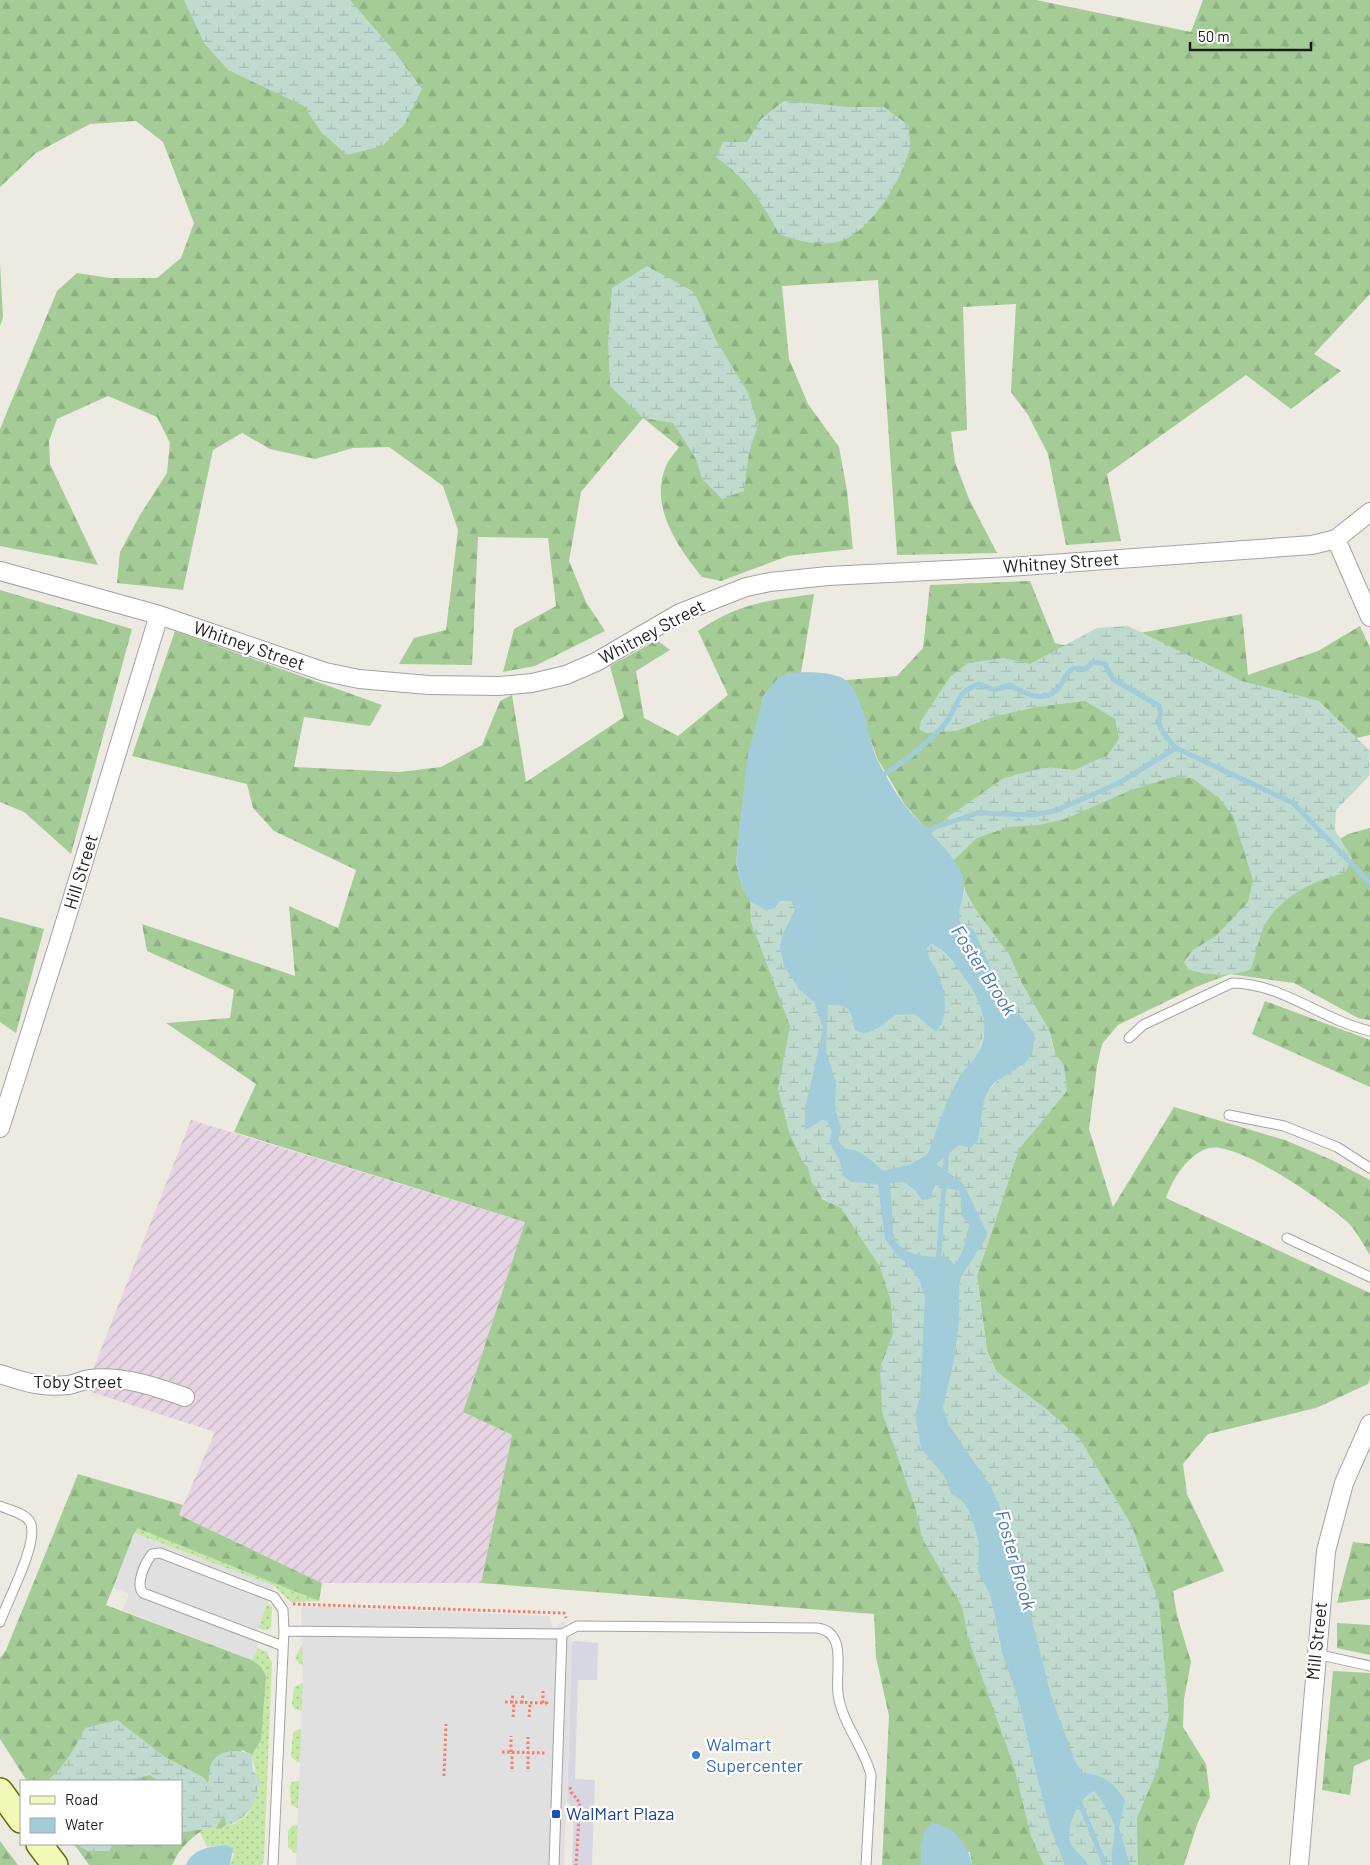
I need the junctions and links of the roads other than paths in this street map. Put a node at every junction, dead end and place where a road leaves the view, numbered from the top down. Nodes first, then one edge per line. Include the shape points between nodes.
1 (1370, 512) edge
2 (1336, 538) junction
3 (0, 571) edge
4 (159, 615) junction
5 (1370, 617) edge
6 (1370, 1031) edge
7 (1129, 1038) dead end
8 (1229, 1115) dead end
9 (0, 1128) edge
10 (1370, 1168) edge
11 (1287, 1238) dead end
12 (1370, 1277) edge
13 (0, 1374) edge
14 (185, 1397) dead end
15 (1370, 1424) edge
16 (0, 1506) edge
17 (1, 1619) edge
18 (284, 1631) junction
19 (562, 1634) junction
20 (283, 1646) junction
21 (1316, 1654) junction
22 (1370, 1666) edge
23 (0, 1791) edge
24 (20, 1819) edge
25 (40, 1845) edge
26 (55, 1865) edge
27 (273, 1865) edge
28 (554, 1865) edge
29 (866, 1865) edge
30 (1299, 1865) edge

1 - 2 street, Whitney Street
2 - 4 street, Whitney Street via 1312,545 770,582 746,587 680,613 596,662 566,675 499,686 359,680 325,672
2 - 5 street
3 - 4 street, Whitney Street
4 - 9 street, Hill Street
6 - 7 lane via 1246,983 1232,984 1143,1025
8 - 10 lane via 1284,1126 1337,1147
11 - 12 lane
13 - 14 street, Toby Street via 36,1386 70,1385 90,1379 116,1380 147,1385
15 - 21 street, Mill Street via 1344,1483 1326,1551
16 - 17 lane via 23,1515 30,1521 32,1530 29,1547
18 - 19 lane
18 - 20 lane
18 - 20 lane via 284,1610 274,1597 160,1553 149,1558 139,1586 143,1593
19 - 28 lane
19 - 29 lane via 577,1626 828,1630 837,1645 839,1701 871,1775
20 - 27 lane
21 - 22 lane
21 - 30 street, Mill Street
23 - 24 main road
25 - 26 main road

